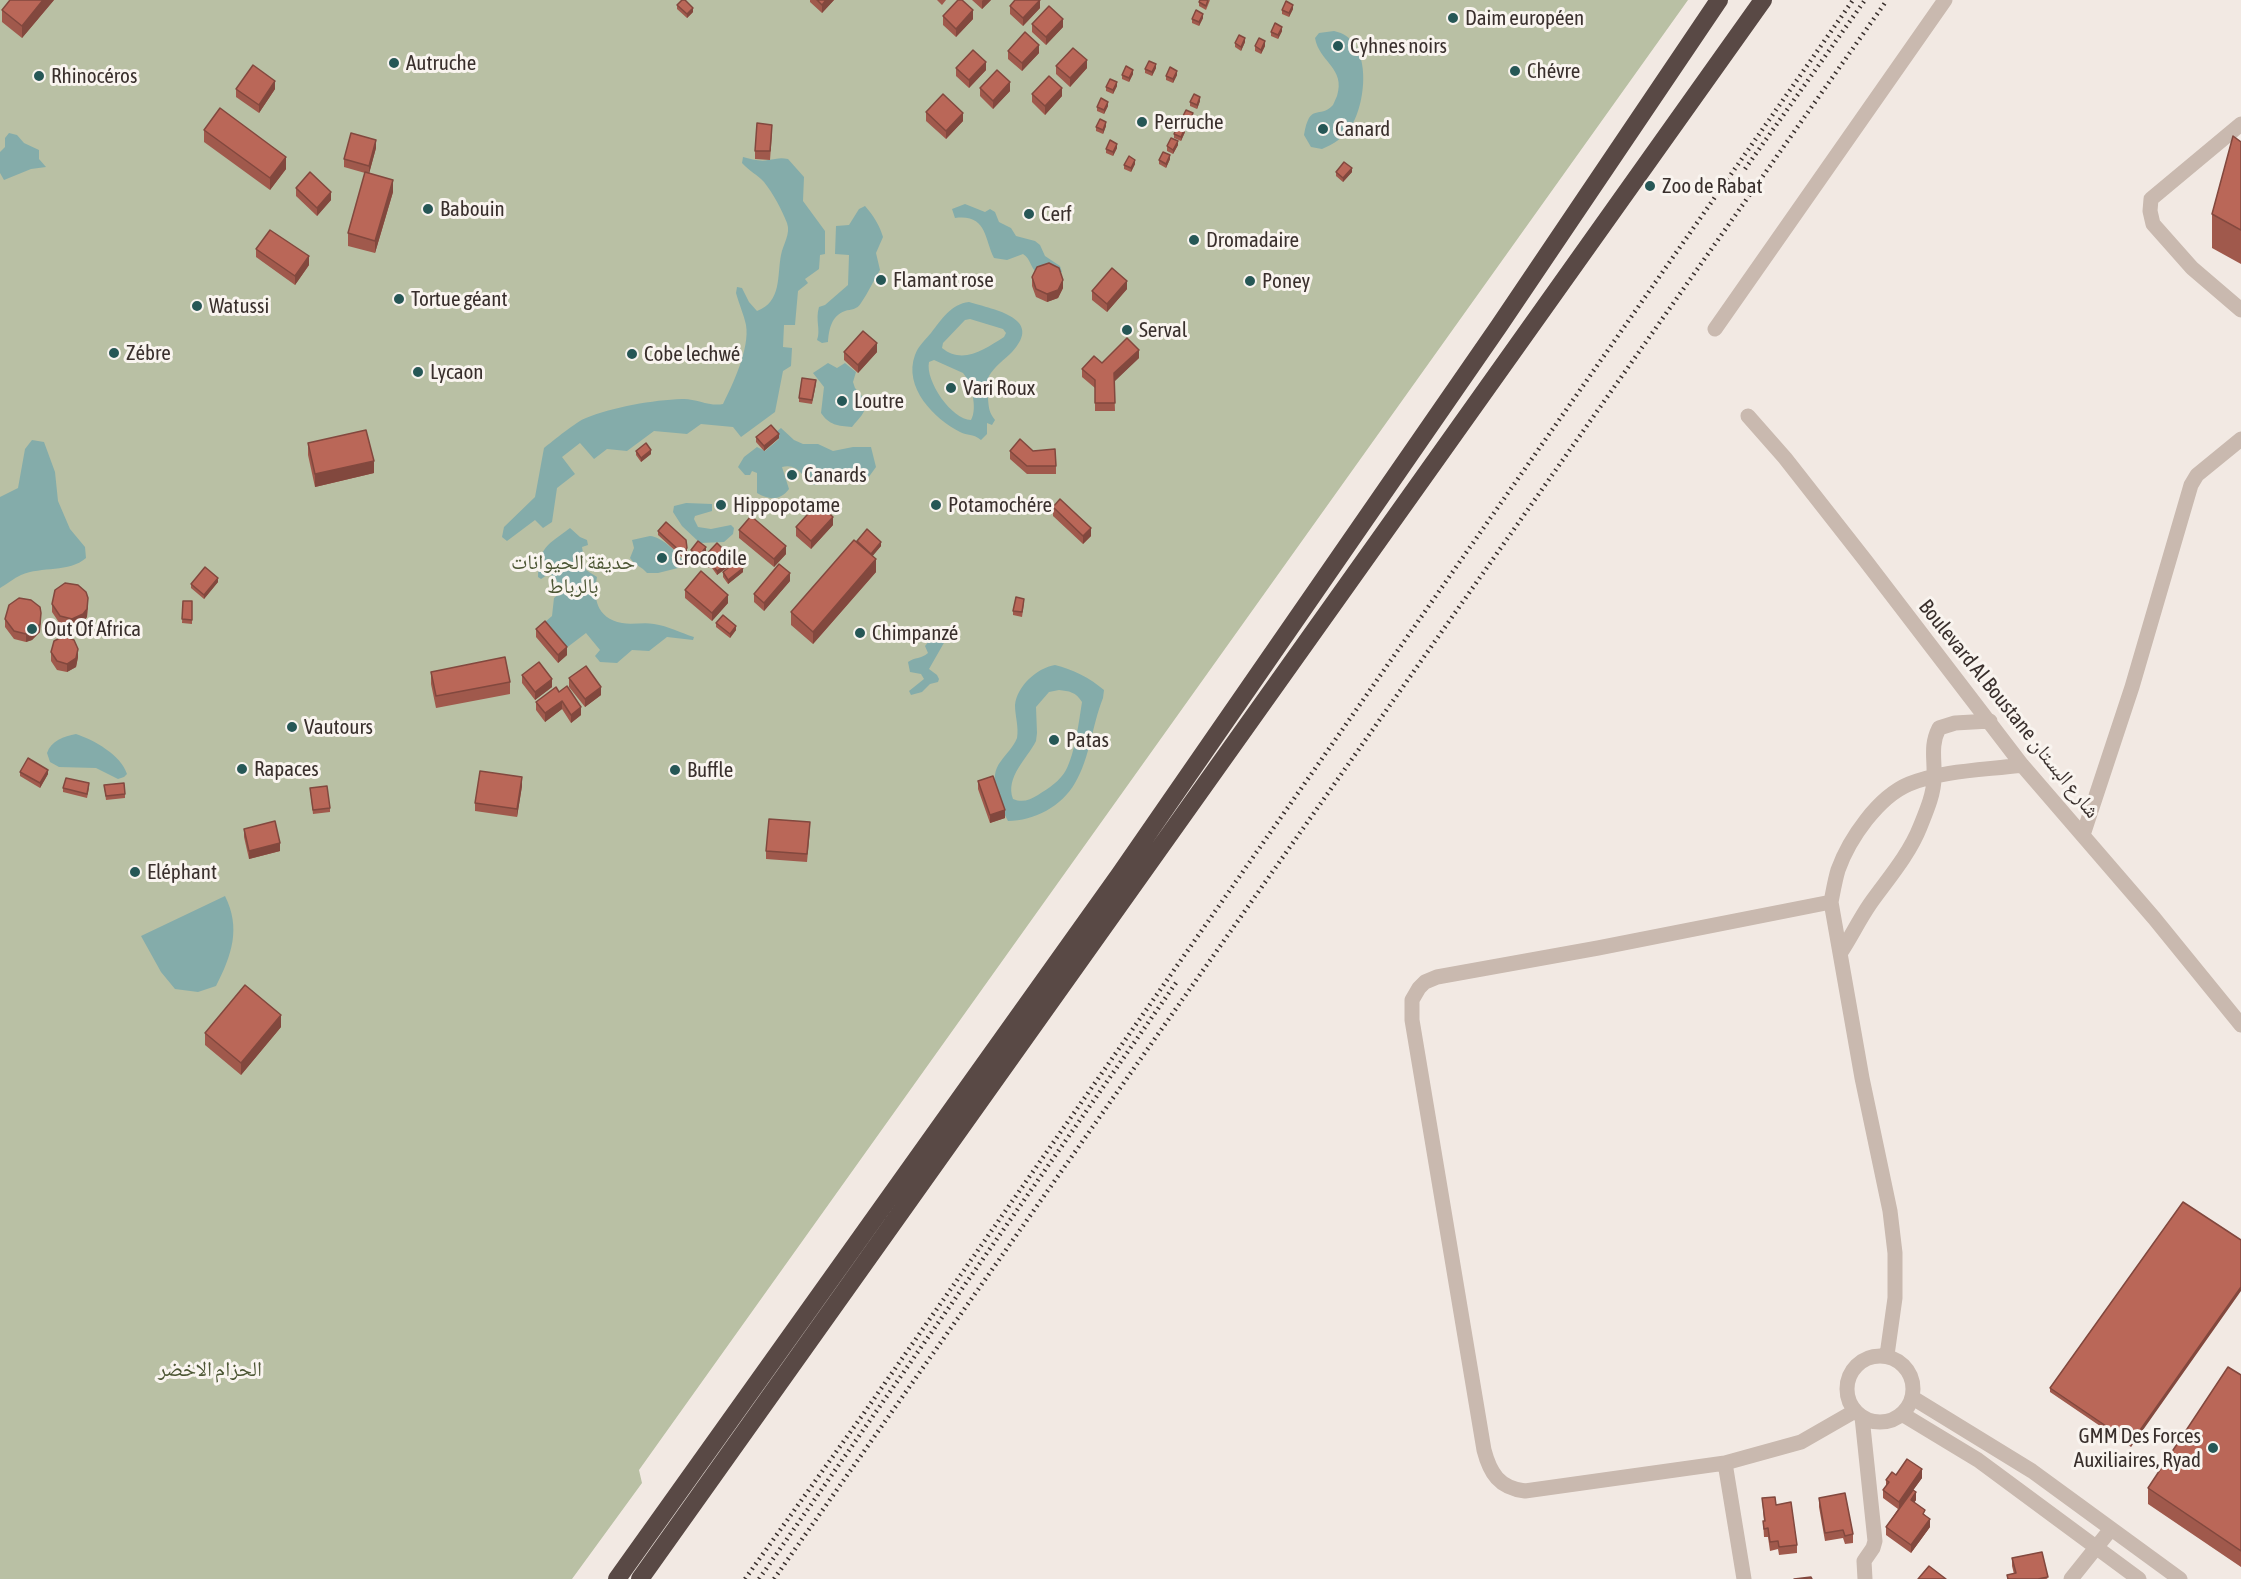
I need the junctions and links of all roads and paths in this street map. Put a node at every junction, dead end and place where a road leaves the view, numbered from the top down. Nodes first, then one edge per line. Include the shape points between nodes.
1 (1719, 0) edge
2 (1747, 0) edge
3 (1763, 0) edge
4 (1945, 0) edge
5 (1729, 48) junction
6 (2241, 124) edge
7 (2241, 310) edge
8 (1715, 329) dead end
9 (1748, 416) dead end
10 (2241, 439) edge
11 (1990, 721) junction
12 (2022, 765) junction
13 (1934, 777) junction
14 (2083, 835) junction
15 (1831, 902) junction
16 (1841, 952) junction
17 (2241, 1025) edge
18 (1887, 1355) junction
19 (1913, 1398) junction
20 (1859, 1414) junction
21 (1902, 1414) junction
22 (1725, 1462) junction
23 (2111, 1529) junction
24 (2095, 1548) junction
25 (617, 1579) edge
26 (639, 1579) edge
27 (1744, 1579) edge
28 (1865, 1579) edge
29 (2071, 1579) edge
30 (2139, 1579) edge
31 (2180, 1579) edge

1 - 25 highway via 1127,865
2 - 5 highway
3 - 5 highway
4 - 8 street
5 - 26 highway
6 - 7 street via 2151,199 2150,211 2153,224 2192,268
9 - 11 street, Boulevard Al Boustane شارع البستان
10 - 14 street via 2197,475 2191,485 2132,687
11 - 12 street, Boulevard Al Boustane شارع البستان
11 - 13 street via 1939,728 1932,751
12 - 13 street
12 - 14 street, Boulevard Al Boustane شارع البستان
13 - 15 street via 1908,785 1884,799 1838,870
13 - 16 street via 1920,828
14 - 17 street, Boulevard Al Boustane شارع البستان
15 - 16 street
15 - 22 street via 1453,972 1425,982 1412,1000 1484,1450 1496,1479 1514,1490 1525,1491
16 - 18 street via 1895,1252 1895,1298
18 - 19 street via 1909,1371 1914,1384
18 - 20 street via 1870,1356 1856,1365 1848,1380 1847,1396
19 - 21 street
19 - 23 street via 2031,1471
20 - 21 street via 1882,1422
20 - 22 street via 1801,1442
20 - 28 street via 1875,1541 1864,1561
21 - 24 street via 1978,1460
22 - 27 street
23 - 24 street
23 - 31 street
24 - 29 street
24 - 30 street

